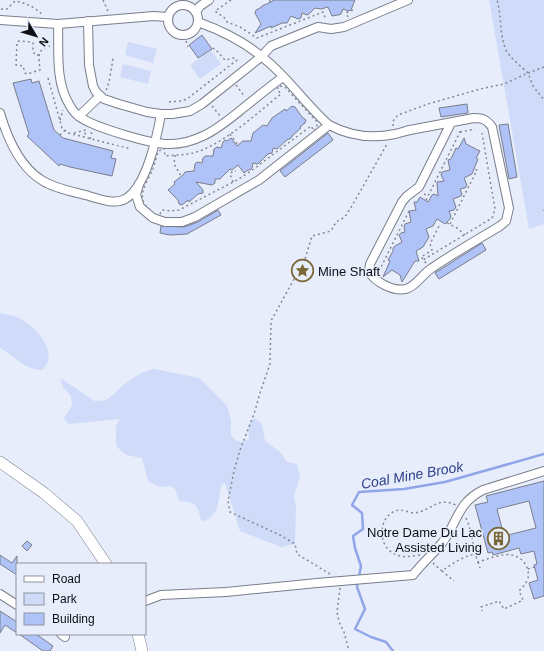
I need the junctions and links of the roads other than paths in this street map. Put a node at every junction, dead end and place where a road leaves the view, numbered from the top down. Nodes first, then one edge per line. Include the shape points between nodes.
1 (208, 0) edge
2 (408, 0) edge
3 (196, 12) junction
4 (168, 17) junction
5 (0, 20) edge
6 (88, 21) junction
7 (198, 22) junction
8 (58, 24) junction
9 (262, 56) junction
10 (283, 77) junction
11 (100, 96) junction
12 (0, 112) edge
13 (161, 114) junction
14 (79, 116) junction
15 (329, 125) junction
16 (450, 125) junction
17 (154, 143) junction
18 (139, 184) junction
19 (0, 462) edge
20 (544, 471) edge
21 (105, 563) edge
22 (0, 594) edge
23 (146, 601) edge
24 (16, 604) edge
25 (138, 635) edge
26 (142, 651) edge

1 - 3 street
2 - 9 street via 344,27 318,27 271,46
3 - 4 street via 183,4 173,8
3 - 7 street
4 - 6 street
4 - 7 street via 169,26 180,35 189,34
5 - 8 street
6 - 8 street
6 - 11 street via 89,65 93,86
7 - 9 street via 234,38
8 - 14 street via 58,61 62,85 68,103
9 - 10 street
9 - 13 street via 202,104 190,110
10 - 15 street
10 - 17 street via 206,135 178,143
11 - 13 street via 119,104
11 - 14 street
12 - 18 street via 12,144 23,163 43,181 79,194 116,202 125,199
13 - 17 street
14 - 17 street via 100,127
15 - 16 street via 340,131 378,137
15 - 18 street via 259,180 182,222 165,222 153,218 140,207 136,195
16 - 16 street via 481,118 492,127 508,208 506,221 430,269 412,287 395,289 370,275 370,264 402,202 419,187
17 - 18 street
19 - 21 main road via 44,493 77,521
20 - 23 street via 483,490 468,499 450,532 413,576 161,595
22 - 24 street
25 - 26 main road

